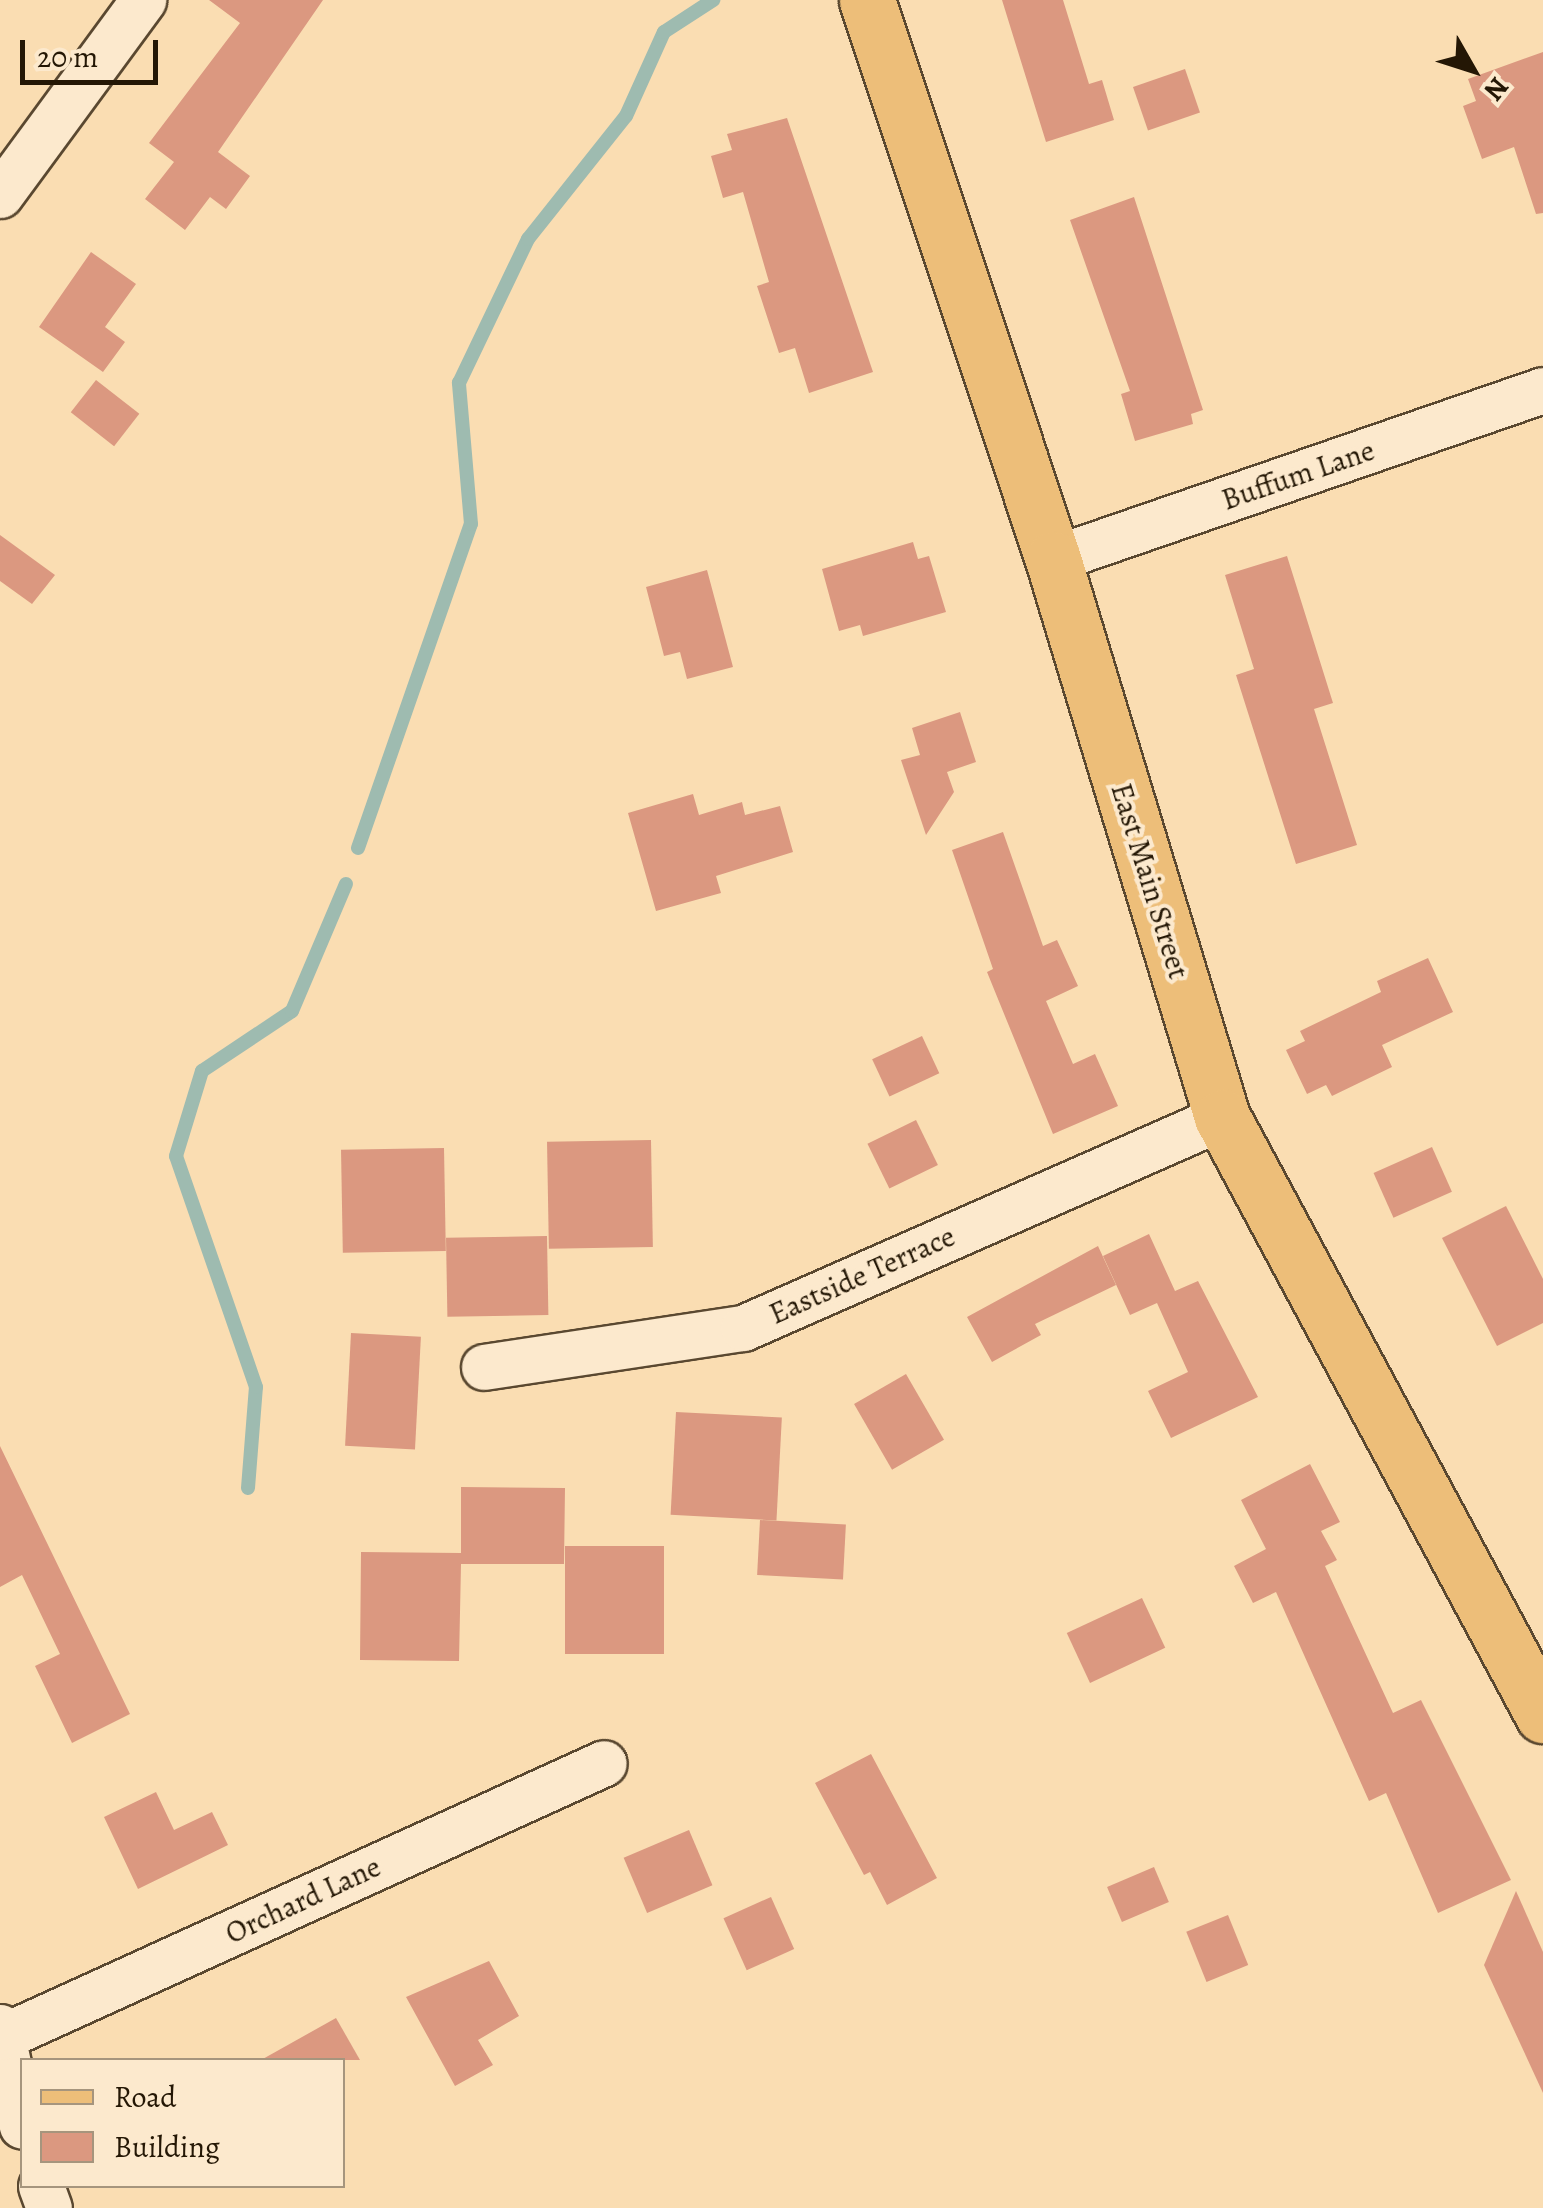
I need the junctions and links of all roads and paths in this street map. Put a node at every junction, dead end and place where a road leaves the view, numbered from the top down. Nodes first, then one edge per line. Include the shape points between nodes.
1 (143, 0) edge
2 (867, 0) edge
3 (0, 195) edge
4 (1543, 390) edge
5 (1053, 559) junction
6 (1222, 1116) junction
7 (484, 1367) dead end
8 (1543, 1715) edge
9 (604, 1763) dead end
10 (1, 2032) edge
11 (20, 2117) edge

1 - 3 street
2 - 5 main road, East Main Street
4 - 5 street, Buffum Lane
5 - 6 main road, East Main Street
6 - 7 street, Eastside Terrace via 743,1328
6 - 8 main road, East Main Street
9 - 10 street, Orchard Lane
10 - 11 street

